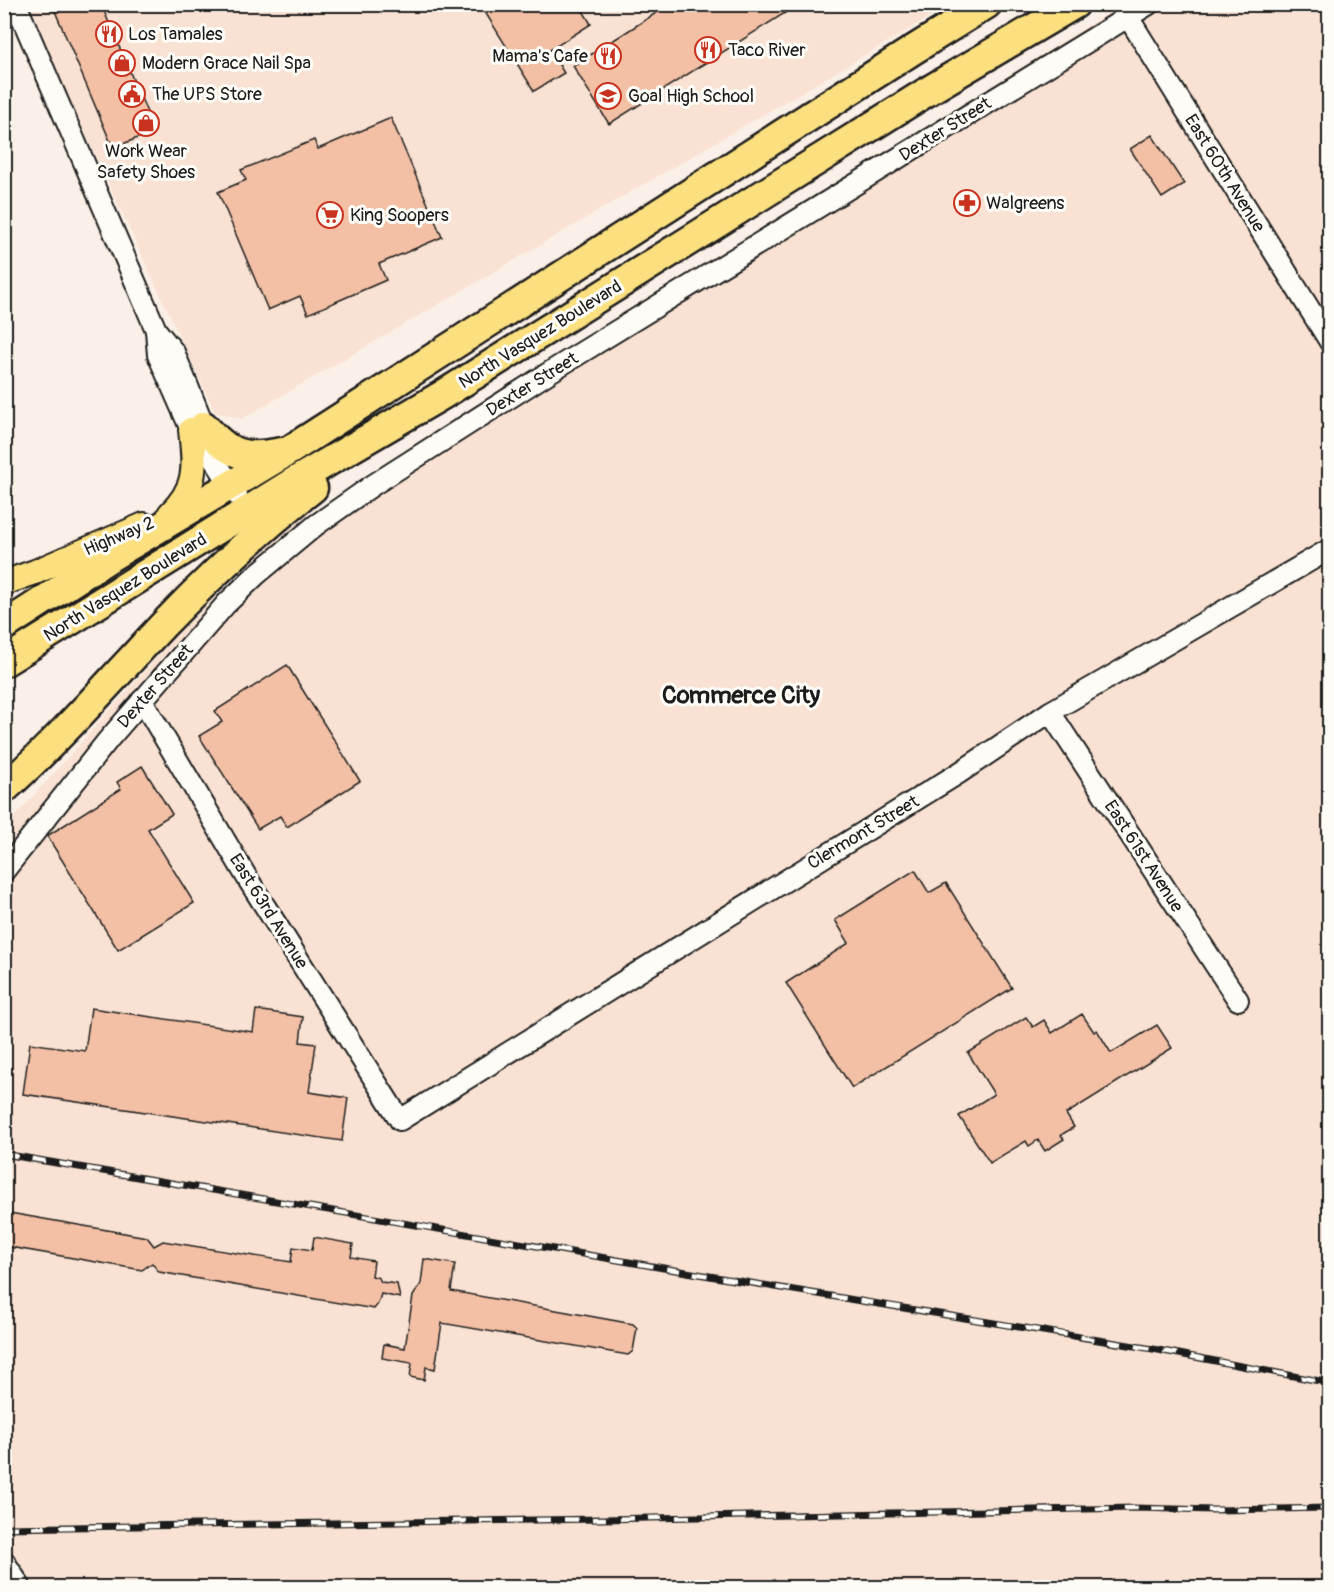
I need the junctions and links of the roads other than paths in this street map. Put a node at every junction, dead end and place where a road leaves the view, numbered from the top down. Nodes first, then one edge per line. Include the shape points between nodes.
1 (16, 4) edge
2 (963, 4) edge
3 (987, 4) edge
4 (1075, 4) edge
5 (1149, 4) edge
6 (1124, 11) edge
7 (913, 50) junction
8 (1329, 342) edge
9 (444, 394) junction
10 (200, 434) junction
11 (290, 450) junction
12 (236, 493) junction
13 (170, 514) junction
14 (1329, 549) edge
15 (4, 583) edge
16 (4, 626) edge
17 (4, 662) edge
18 (142, 700) junction
19 (1050, 712) junction
20 (4, 789) edge
21 (4, 871) edge
22 (1238, 1000) dead end
23 (400, 1119) joint
24 (4, 1561) edge
25 (21, 1587) edge

1 - 10 street via 156,330 174,352
2 - 7 highway
3 - 7 highway, North Vasquez Boulevard
4 - 9 highway, North Vasquez Boulevard
5 - 6 street, Dexter Street
6 - 8 street, East 60th Avenue
6 - 18 street, Dexter Street via 373,485 316,525 256,575
7 - 11 highway, North Vasquez Boulevard
9 - 17 highway, North Vasquez Boulevard via 297,480
9 - 20 highway via 336,470 262,530 201,586 55,742
10 - 11 highway via 226,449 253,456
10 - 12 street
10 - 13 main road via 191,484
11 - 12 highway, North Vasquez Boulevard
12 - 13 main road, Highway 2
12 - 16 highway, North Vasquez Boulevard via 112,556
13 - 15 main road, Highway 2
14 - 19 street, Clermont Street
18 - 21 street, Dexter Street
18 - 23 street, East 63rd Avenue via 249,881
19 - 22 street, East 61st Avenue
19 - 23 street, Clermont Street via 950,779
24 - 25 street

